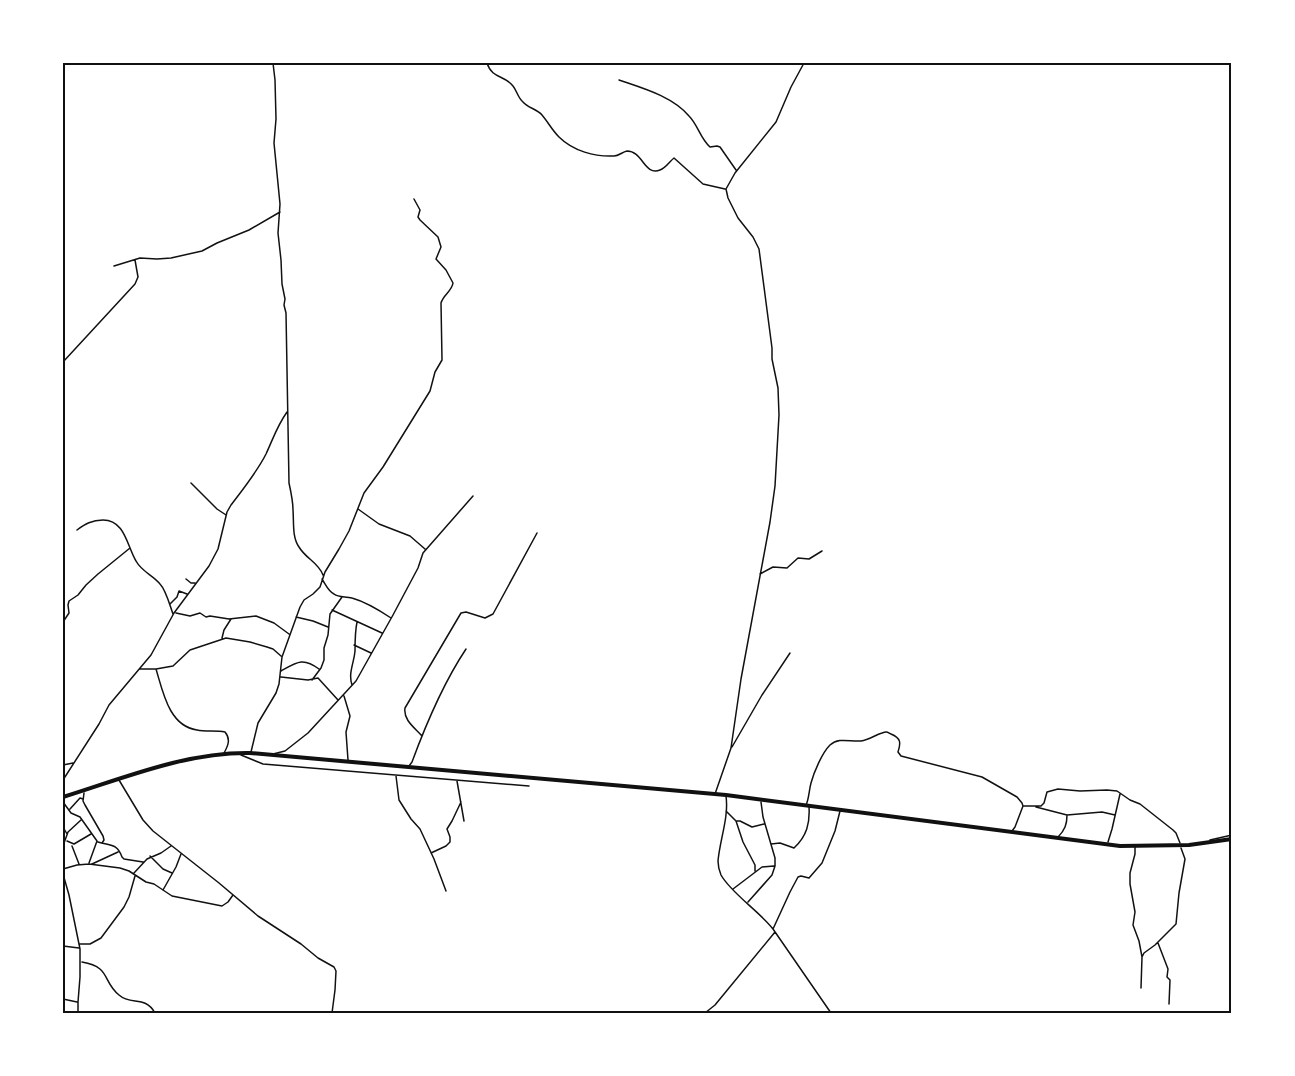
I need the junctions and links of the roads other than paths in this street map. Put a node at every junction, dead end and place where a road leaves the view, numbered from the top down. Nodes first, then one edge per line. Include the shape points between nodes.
1 (273, 63) edge
2 (487, 63) edge
3 (804, 63) edge
4 (619, 80) dead end
5 (736, 171) junction
6 (726, 189) junction
7 (414, 199) dead end
8 (280, 212) junction
9 (135, 259) junction
10 (114, 266) dead end
11 (63, 362) edge
12 (288, 410) junction
13 (191, 483) dead end
14 (473, 496) dead end
15 (357, 509) junction
16 (226, 516) junction
17 (77, 530) dead end
18 (537, 533) dead end
19 (130, 547) junction
20 (426, 550) junction
21 (822, 551) dead end
22 (759, 574) junction
23 (323, 578) junction
24 (186, 579) dead end
25 (196, 583) junction
26 (188, 595) junction
27 (342, 597) junction
28 (169, 604) junction
29 (332, 610) junction
30 (174, 614) junction
31 (296, 617) junction
32 (392, 618) junction
33 (231, 619) junction
34 (63, 622) edge
35 (357, 622) junction
36 (328, 628) junction
37 (383, 634) junction
38 (290, 635) junction
39 (222, 639) junction
40 (354, 644) junction
41 (466, 649) dead end
42 (790, 653) dead end
43 (372, 654) junction
44 (282, 657) junction
45 (140, 669) junction
46 (156, 669) junction
47 (319, 670) junction
48 (280, 671) junction
49 (280, 677) junction
50 (312, 680) junction
51 (353, 686) junction
52 (344, 696) junction
53 (338, 701) junction
54 (422, 736) junction
55 (731, 748) junction
56 (224, 753) junction
57 (236, 753) junction
58 (250, 753) junction
59 (272, 754) junction
60 (347, 760) junction
61 (74, 762) junction
62 (63, 765) edge
63 (408, 767) junction
64 (396, 775) junction
65 (119, 779) junction
66 (63, 780) edge
67 (457, 780) junction
68 (529, 786) dead end
69 (83, 790) junction
70 (1120, 793) junction
71 (715, 795) junction
72 (726, 795) junction
73 (63, 797) edge
74 (83, 800) junction
75 (761, 800) junction
76 (63, 802) edge
77 (461, 802) junction
78 (807, 806) junction
79 (1023, 806) junction
80 (1034, 807) junction
81 (69, 810) junction
82 (840, 810) junction
83 (726, 811) junction
84 (1067, 815) junction
85 (1115, 815) junction
86 (82, 819) junction
87 (464, 821) dead end
88 (736, 821) junction
89 (765, 823) junction
90 (63, 827) edge
91 (1011, 832) junction
92 (92, 834) junction
93 (67, 835) junction
94 (1232, 837) edge
95 (1058, 838) junction
96 (65, 840) junction
97 (97, 841) junction
98 (102, 843) junction
99 (72, 844) junction
100 (771, 844) junction
101 (1104, 844) junction
102 (63, 846) edge
103 (171, 846) junction
104 (1135, 846) junction
105 (1180, 846) junction
106 (120, 852) junction
107 (181, 853) junction
108 (431, 853) junction
109 (150, 856) junction
110 (143, 862) junction
111 (90, 864) junction
112 (80, 865) junction
113 (775, 866) junction
114 (63, 869) edge
115 (755, 871) junction
116 (173, 873) junction
117 (63, 874) edge
118 (134, 874) junction
119 (733, 889) junction
120 (163, 890) junction
121 (446, 891) dead end
122 (233, 895) junction
123 (747, 903) junction
124 (773, 929) junction
125 (776, 932) junction
126 (1158, 942) junction
127 (78, 944) junction
128 (63, 946) edge
129 (80, 949) junction
130 (1142, 957) junction
131 (80, 962) junction
132 (1141, 988) dead end
133 (63, 999) edge
134 (78, 1002) junction
135 (1169, 1004) dead end
136 (78, 1013) edge
137 (155, 1013) edge
138 (332, 1013) edge
139 (705, 1013) edge
140 (831, 1013) edge

1 - 8 street
2 - 6 street via 491,72 511,84 522,102 541,113 573,148 594,155 618,156 629,152 653,170 662,169 674,158 703,184
3 - 5 street via 776,122
4 - 5 street via 681,107 696,123 704,141 710,147 720,147
5 - 6 street
6 - 22 street via 738,218 759,249 778,388 775,486
7 - 15 street via 420,210 418,217 438,237 441,248 436,259 453,283 441,303 442,360 427,397
8 - 9 street via 202,251 171,258
8 - 12 street
9 - 10 street
9 - 11 street via 135,284
12 - 16 street via 261,463
12 - 23 street via 295,540 319,567
13 - 16 street
14 - 20 street
15 - 20 street via 379,524 410,536
15 - 23 street
16 - 25 street via 218,549
17 - 19 street via 99,520 113,521
18 - 54 street via 493,614 485,618 461,613 408,702 405,715
19 - 28 street via 136,562 160,584
19 - 34 street via 69,601 69,613
20 - 32 street
21 - 22 street via 809,560 798,558 787,568 773,567
22 - 55 street
23 - 27 street via 333,594
23 - 31 street via 318,590 302,603
24 - 25 street
25 - 26 street
26 - 28 street via 179,591
26 - 30 street
27 - 29 street
27 - 32 street via 353,598
28 - 30 street
29 - 35 street
29 - 36 street
30 - 33 street via 198,613
30 - 45 street
31 - 36 street
31 - 38 street
32 - 37 street
33 - 38 street via 256,616
33 - 39 street
35 - 37 street
35 - 40 street
36 - 47 street
37 - 43 street
38 - 44 street
39 - 44 street via 255,643
39 - 46 street via 190,650 173,666
40 - 43 street
40 - 51 street via 350,674
41 - 54 street
42 - 55 street
43 - 51 street
44 - 48 street
45 - 46 street
45 - 61 street via 109,705
46 - 56 street via 163,695 178,721 194,730 225,732 229,742
47 - 48 street via 300,661
47 - 50 street
48 - 49 street
49 - 50 street
49 - 58 street via 276,693 258,723
50 - 53 street via 318,678
51 - 52 street
52 - 53 street
52 - 60 street via 350,716
53 - 59 street via 296,744
54 - 63 street
55 - 71 street
56 - 57 highway
56 - 65 highway
57 - 58 highway
57 - 64 street via 263,764
58 - 59 highway
59 - 60 highway
60 - 63 highway
61 - 62 street
61 - 66 street
63 - 71 highway
64 - 67 street
64 - 108 street via 399,800
65 - 69 highway
65 - 103 street via 143,820
67 - 68 street
67 - 77 street
69 - 73 highway
69 - 74 street
70 - 80 street via 1052,790 1047,792 1042,805
70 - 85 street
70 - 105 street via 1173,830
71 - 72 highway
72 - 75 highway
72 - 83 street
74 - 81 street via 80,798
74 - 98 street via 101,833
75 - 78 highway
75 - 89 street
76 - 81 street
77 - 87 street
77 - 108 street via 447,829 450,842
78 - 79 street via 811,782 831,744 869,739 884,732 898,737 901,756 982,777 1017,797
78 - 82 highway
78 - 100 street via 807,830 797,846
79 - 80 street
79 - 91 street
80 - 84 street
81 - 86 street
82 - 91 highway
82 - 124 street via 822,863 809,878 798,877
83 - 88 street
83 - 119 street via 718,865
84 - 85 street
84 - 95 street via 1064,832
85 - 101 street
86 - 92 street
86 - 93 street
88 - 89 street via 752,827
88 - 115 street
89 - 100 street
90 - 93 street
91 - 95 highway
92 - 97 street
92 - 99 street
93 - 96 street
94 - 105 highway
95 - 101 highway
96 - 99 street
96 - 102 street
97 - 98 street
97 - 111 street
98 - 106 street
99 - 112 street
100 - 113 street
101 - 104 highway
103 - 107 street
103 - 109 street
104 - 105 highway
104 - 130 street via 1130,884 1133,924
105 - 126 street via 1185,859 1176,924
106 - 110 street via 124,859
106 - 111 street
107 - 116 street
107 - 122 street
108 - 121 street
109 - 110 street
109 - 116 street
110 - 118 street
111 - 112 street
111 - 118 street
112 - 114 street
113 - 115 street
113 - 123 street via 772,875
115 - 119 street
116 - 120 street
117 - 127 street
118 - 120 street
118 - 127 street via 124,907 101,938 90,944
119 - 123 street
120 - 122 street via 172,896 222,906
122 - 138 street via 334,967
123 - 124 street
124 - 125 street
125 - 139 street
125 - 140 street
126 - 130 street
126 - 135 street via 1170,980
127 - 129 street
128 - 129 street
129 - 131 street
130 - 132 street
131 - 134 street
131 - 137 street via 101,970 121,997 148,1004
133 - 134 street
134 - 136 street

